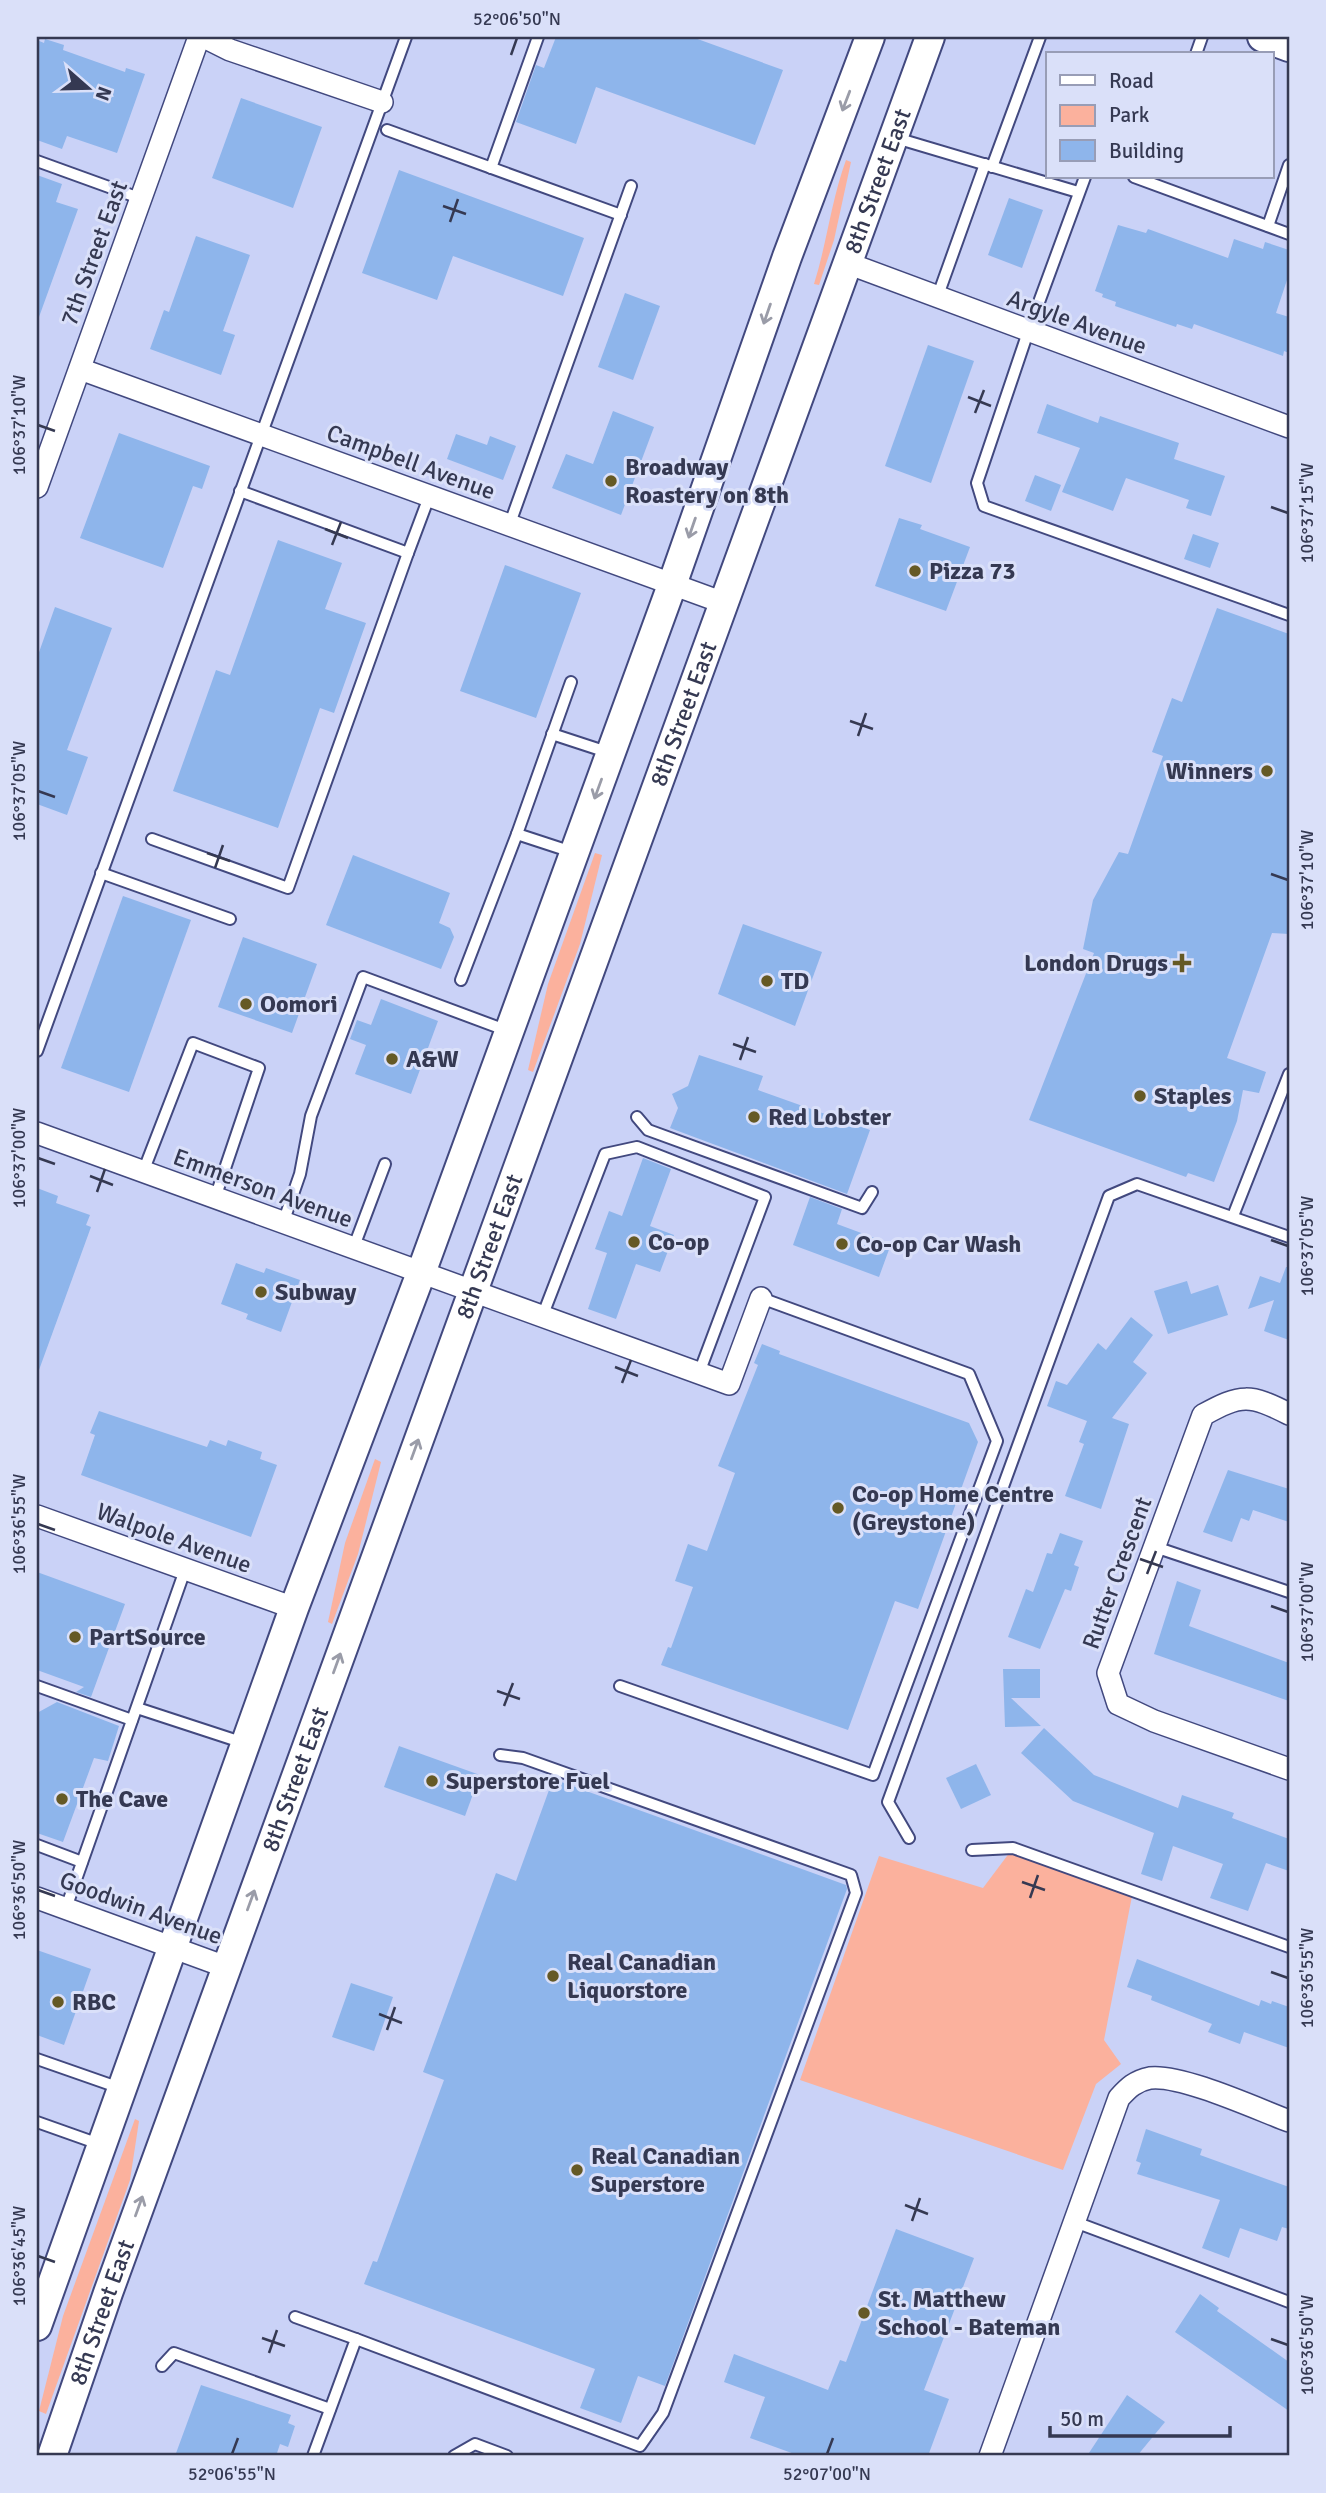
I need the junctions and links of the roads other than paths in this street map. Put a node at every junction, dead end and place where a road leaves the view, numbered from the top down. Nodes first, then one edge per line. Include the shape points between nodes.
1 (202, 37) edge
2 (405, 37) edge
3 (538, 37) edge
4 (870, 37) edge
5 (930, 37) edge
6 (1040, 37) edge
7 (1262, 37) edge
8 (1289, 47) edge
9 (382, 102) junction
10 (387, 130) dead end
11 (893, 137) junction
12 (37, 161) edge
13 (1289, 165) edge
14 (988, 166) junction
15 (491, 168) junction
16 (1084, 178) edge
17 (1149, 179) edge
18 (631, 186) dead end
19 (1077, 192) junction
20 (142, 199) junction
21 (621, 215) junction
22 (1268, 226) junction
23 (1289, 234) edge
24 (847, 263) junction
25 (937, 298) junction
26 (1028, 332) junction
27 (80, 369) junction
28 (1289, 427) edge
29 (260, 435) junction
30 (37, 486) edge
31 (240, 491) junction
32 (429, 497) junction
33 (509, 526) junction
34 (408, 553) junction
35 (672, 585) junction
36 (724, 603) junction
37 (1289, 615) edge
38 (570, 682) dead end
39 (552, 734) junction
40 (611, 754) junction
41 (517, 834) junction
42 (152, 839) dead end
43 (575, 852) junction
44 (101, 873) junction
45 (230, 919) dead end
46 (461, 980) dead end
47 (508, 1031) junction
48 (37, 1051) edge
49 (1289, 1074) edge
50 (637, 1117) dead end
51 (37, 1133) edge
52 (385, 1164) dead end
53 (143, 1172) junction
54 (872, 1192) dead end
55 (215, 1198) junction
56 (1233, 1216) junction
57 (283, 1223) junction
58 (1289, 1237) edge
59 (353, 1249) junction
60 (421, 1273) junction
61 (472, 1292) junction
62 (761, 1298) joint
63 (542, 1317) junction
64 (699, 1373) junction
65 (1289, 1414) edge
66 (37, 1517) edge
67 (1155, 1547) junction
68 (186, 1570) junction
69 (1289, 1592) edge
70 (294, 1608) junction
71 (37, 1685) edge
72 (620, 1686) dead end
73 (136, 1708) junction
74 (132, 1720) junction
75 (245, 1744) junction
76 (500, 1755) dead end
77 (1289, 1769) edge
78 (909, 1838) dead end
79 (37, 1845) edge
80 (972, 1850) dead end
81 (82, 1861) junction
82 (37, 1898) edge
83 (66, 1908) junction
84 (1289, 1947) edge
85 (173, 1948) junction
86 (226, 1967) junction
87 (37, 2059) edge
88 (120, 2088) junction
89 (1289, 2120) edge
90 (37, 2122) edge
91 (99, 2144) junction
92 (1074, 2222) junction
93 (44, 2280) edge
94 (1289, 2302) edge
95 (295, 2317) dead end
96 (37, 2326) edge
97 (356, 2339) junction
98 (162, 2366) dead end
99 (330, 2409) junction
100 (52, 2456) edge
101 (313, 2456) edge
102 (454, 2456) edge
103 (507, 2456) edge
104 (990, 2456) edge

1 - 9 street
1 - 20 street, 7th Street East
2 - 9 lane
3 - 15 lane
4 -> 35 main road
5 - 11 main road, 8th Street East
6 - 14 lane
7 - 8 main road
9 - 29 lane
10 - 15 lane
11 - 14 lane
11 - 24 main road, 8th Street East
12 - 20 lane
13 - 22 lane
14 - 19 lane
14 - 25 lane
15 - 21 lane
16 - 19 lane
17 - 22 lane
18 - 21 lane
19 - 26 lane
20 - 27 street, 7th Street East
21 - 33 lane
22 - 23 lane
24 - 25 street, Argyle Avenue
24 - 36 main road, 8th Street East
25 - 26 street, Argyle Avenue
26 - 28 street, Argyle Avenue
26 - 37 lane via 977,483 984,506
27 - 29 street, Campbell Avenue
27 - 30 street, 7th Street East
29 - 31 lane
29 - 32 street, Campbell Avenue
31 - 34 lane
31 - 44 lane
32 - 33 street, Campbell Avenue
32 - 34 lane
33 - 35 street, Campbell Avenue
34 - 42 lane via 288,888
35 - 36 street, Campbell Avenue
35 - 40 main road
36 - 61 main road, 8th Street East
38 - 39 lane
39 - 40 lane
39 - 41 lane
40 -> 43 main road
41 - 43 lane
41 - 46 lane
43 - 47 main road
44 - 45 lane
44 - 48 lane
47 - 57 lane via 362,978 311,1116 300,1174
47 - 60 main road
49 - 56 lane
50 - 54 lane via 648,1130 862,1208
51 - 53 street, Emmerson Avenue
52 - 59 lane
53 - 55 street, Emmerson Avenue
53 - 55 lane via 193,1043 259,1068
55 - 57 street, Emmerson Avenue
56 - 58 lane
56 - 78 lane via 1137,1184 1109,1196 888,1802
57 - 59 street, Emmerson Avenue
59 - 60 street, Emmerson Avenue
60 - 61 street, Emmerson Avenue
60 - 70 main road
61 - 63 street, Emmerson Avenue
86 -> 61 main road, 8th Street East
62 - 64 street, Emmerson Avenue via 729,1384
62 - 72 lane via 969,1374 997,1441 993,1453 873,1775
63 - 64 street, Emmerson Avenue
63 - 64 lane via 605,1154 637,1147 765,1197
65 - 67 street, Rutter Crescent via 1266,1402 1233,1398 1203,1415
66 - 68 street, Walpole Avenue
67 - 69 lane
67 - 77 street, Rutter Crescent via 1108,1673 1118,1704
68 - 70 street, Walpole Avenue
68 - 73 lane
70 - 75 main road
71 - 74 lane
73 - 74 lane
73 - 75 lane
74 - 81 lane
75 - 85 main road
76 - 97 lane via 523,1758 851,1875 856,1893 663,2413 640,2446
79 - 81 lane
80 - 84 lane via 1013,1848
81 - 83 lane
82 - 83 street, Goodwin Avenue
83 - 85 street, Goodwin Avenue
85 - 86 street, Goodwin Avenue
85 - 88 main road
100 -> 86 main road, 8th Street East
87 - 88 lane
88 - 91 main road
89 - 92 street via 1175,2080 1151,2078 1132,2083 1119,2098
90 - 91 lane
91 - 93 main road
92 - 94 lane
92 - 104 street
93 - 96 main road
95 - 97 lane
97 - 99 lane
98 - 99 lane via 174,2353
99 - 101 lane
102 - 103 lane via 475,2444

